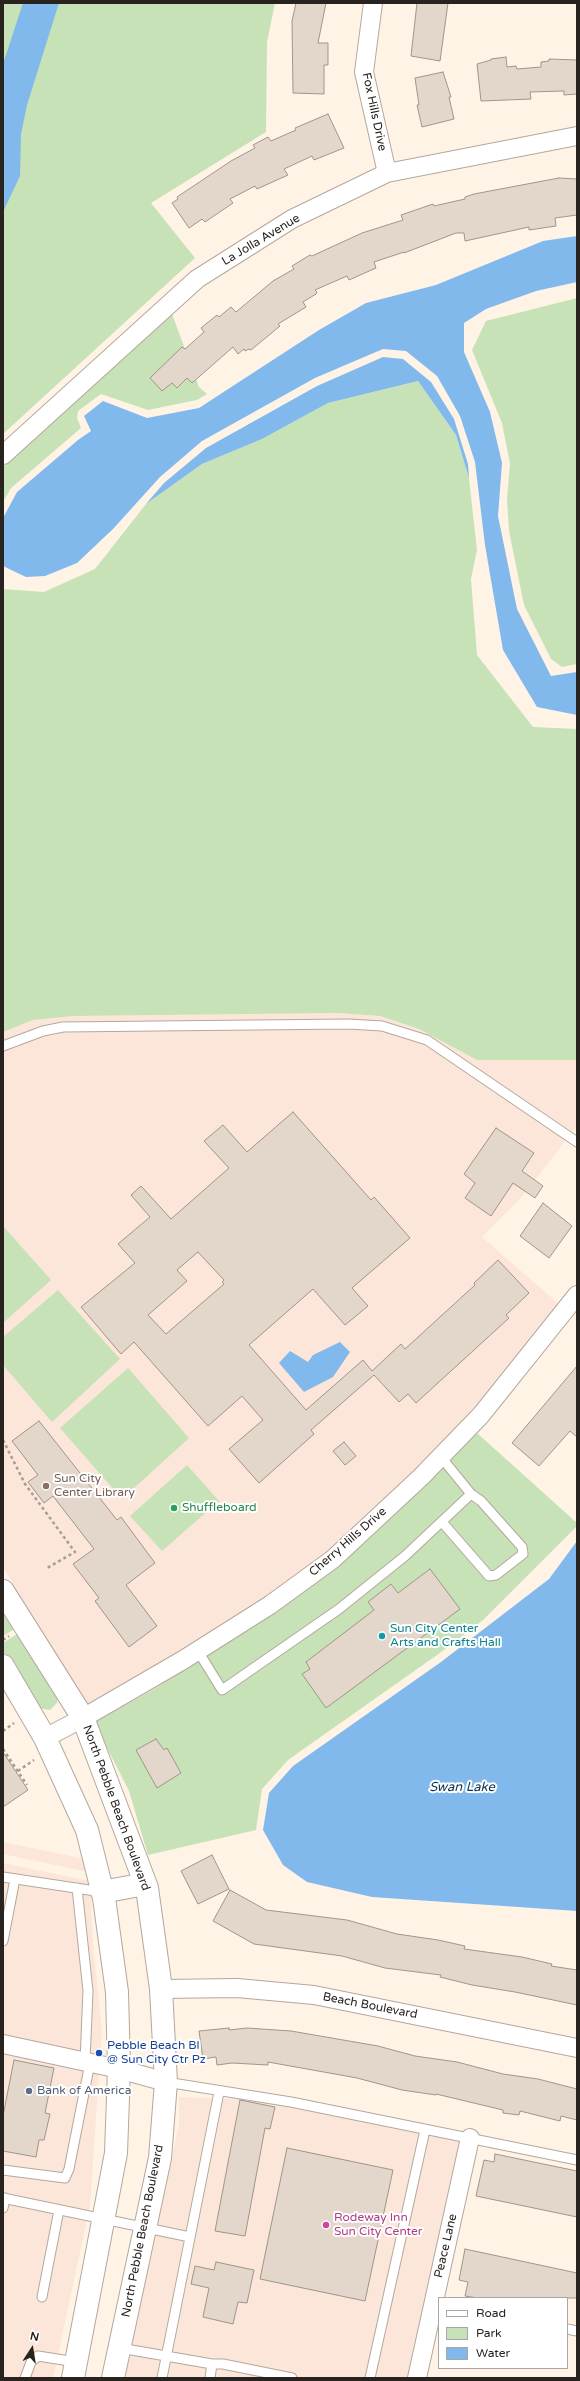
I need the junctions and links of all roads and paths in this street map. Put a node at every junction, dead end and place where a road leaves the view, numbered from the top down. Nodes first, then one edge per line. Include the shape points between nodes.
1 (373, 3) edge
2 (577, 136) edge
3 (387, 173) junction
4 (3, 455) edge
5 (3, 1046) edge
6 (577, 1142) edge
7 (577, 1295) edge
8 (3, 1440) edge
9 (441, 1457) junction
10 (471, 1494) junction
11 (442, 1522) junction
12 (46, 1568) dead end
13 (3, 1591) edge
14 (198, 1651) junction
15 (3, 1666) edge
16 (83, 1718) junction
17 (15, 1722) dead end
18 (3, 1731) edge
19 (45, 1738) junction
20 (3, 1749) edge
21 (36, 1759) dead end
22 (18, 1771) junction
23 (27, 1784) dead end
24 (3, 1877) edge
25 (16, 1879) junction
26 (145, 1884) junction
27 (77, 1888) junction
28 (102, 1892) junction
29 (3, 1941) edge
30 (161, 1989) junction
31 (3, 2044) edge
32 (577, 2048) edge
33 (88, 2062) junction
34 (119, 2069) junction
35 (166, 2082) junction
36 (219, 2092) junction
37 (425, 2130) junction
38 (470, 2138) junction
39 (577, 2160) edge
40 (3, 2170) edge
41 (4, 2198) edge
42 (3, 2208) edge
43 (59, 2210) junction
44 (103, 2220) junction
45 (145, 2228) junction
46 (190, 2237) junction
47 (42, 2297) dead end
48 (436, 2301) edge
49 (120, 2348) junction
50 (166, 2356) junction
51 (212, 2364) junction
52 (75, 2370) edge
53 (25, 2378) edge
54 (113, 2378) edge
55 (162, 2378) edge
56 (210, 2378) edge
57 (292, 2378) edge
58 (370, 2378) edge
59 (417, 2378) edge

1 - 3 street, Fox Hills Drive via 364,72
2 - 3 street, La Jolla Avenue
3 - 4 street, La Jolla Avenue via 292,219 197,279
5 - 6 lane via 43,1031 75,1027 348,1024 382,1026 421,1037 449,1053
7 - 9 street, Cherry Hills Drive via 499,1394
8 - 12 path via 26,1484 75,1552
9 - 10 lane
9 - 14 street, Cherry Hills Drive via 332,1559 270,1605
10 - 11 lane
10 - 11 lane via 481,1501 522,1547 523,1554 496,1576 489,1576
11 - 14 lane via 339,1609 222,1690
13 - 16 street, North Pebble Beach Boulevard
14 - 16 street, Cherry Hills Drive
15 - 19 street
16 - 19 street, Cherry Hills Drive
16 - 26 street, North Pebble Beach Boulevard
17 - 18 path
19 - 28 street via 87,1830
20 - 22 path
21 - 22 path
22 - 23 path
24 - 25 lane
25 - 27 lane
25 - 29 lane
26 - 28 street
26 - 30 street, North Pebble Beach Boulevard
27 - 28 lane
27 - 33 lane via 88,1991
28 - 34 street via 117,1992
30 - 32 street, Beach Boulevard via 237,1988 314,1995
30 - 35 street, North Pebble Beach Boulevard
31 - 33 street
33 - 34 street
33 - 40 lane via 69,2169 65,2178
34 - 35 street
34 - 44 street via 116,2153
35 - 36 lane
35 - 45 street, North Pebble Beach Boulevard via 160,2158
36 - 37 lane via 291,2102
36 - 46 lane
37 - 38 lane
37 - 58 lane
38 - 39 lane
38 - 48 street, Peace Lane
41 - 42 lane
41 - 43 lane
43 - 44 lane
43 - 47 lane
44 - 45 lane
44 - 52 street
45 - 46 lane
45 - 49 street, North Pebble Beach Boulevard
46 - 50 lane
48 - 59 street, Peace Lane
49 - 50 lane
49 - 54 street, North Pebble Beach Boulevard
50 - 51 lane
50 - 55 lane
51 - 56 lane
51 - 57 lane via 224,2364
52 - 53 lane via 38,2356 30,2362

